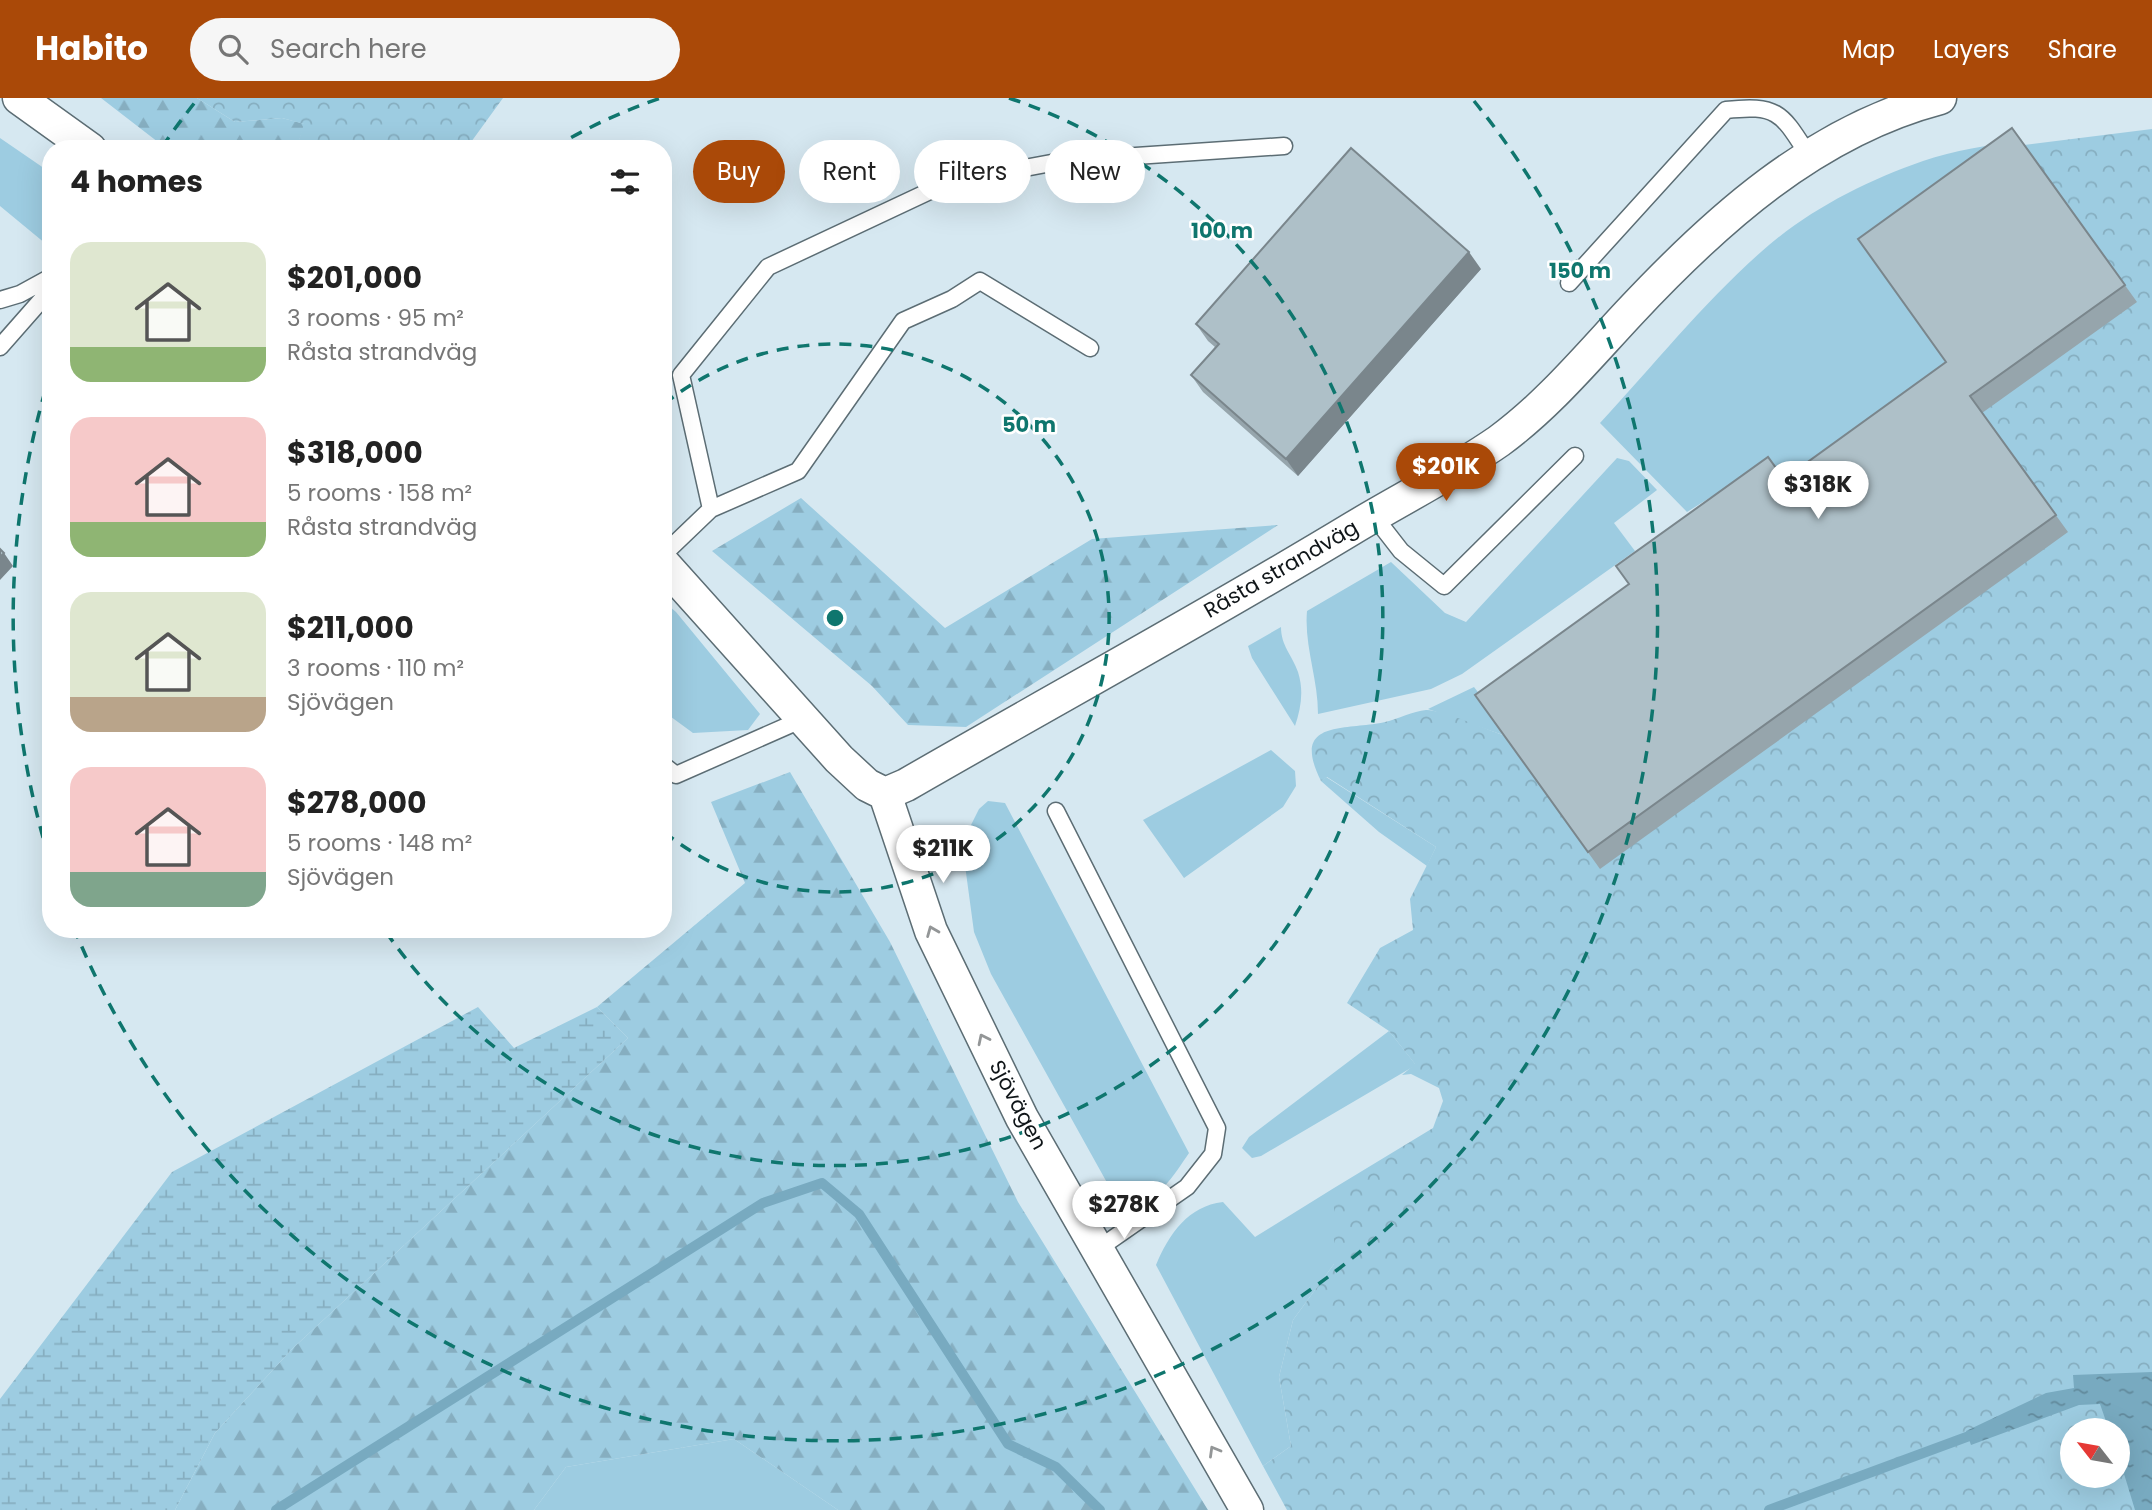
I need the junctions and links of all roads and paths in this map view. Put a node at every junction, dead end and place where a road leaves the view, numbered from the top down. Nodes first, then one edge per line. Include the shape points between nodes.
1 (19, 98) edge
2 (1940, 98) edge
3 (77, 140) edge
4 (1284, 146) dead end
5 (1809, 156) junction
6 (42, 282) edge
7 (1569, 283) dead end
8 (42, 299) edge
9 (0, 300) edge
10 (0, 347) edge
11 (1090, 348) dead end
12 (1575, 456) dead end
13 (711, 509) junction
14 (1373, 516) junction
15 (672, 546) edge
16 (672, 573) edge
17 (803, 719) junction
18 (672, 772) edge
19 (885, 794) junction
20 (1056, 811) dead end
21 (1098, 1249) junction
22 (1247, 1510) edge

1 - 3 street
2 - 5 street, Råsta strandväg via 1919,103
4 - 13 lane via 1062,161 949,182 768,267 681,375
5 - 7 lane via 1785,118 1757,106 1726,110
5 - 14 street, Råsta strandväg via 1707,232 1542,407 1497,442
6 - 9 lane
8 - 10 lane
11 - 13 lane via 980,281 904,321 798,471
12 - 14 lane via 1444,586 1401,551
13 - 15 lane
14 - 19 street, Råsta strandväg
16 - 17 street
17 - 18 lane
17 - 19 street via 867,785
21 -> 19 street, Sjövägen via 1022,1118 937,943
20 - 21 lane via 1217,1128 1213,1154 1187,1186
22 -> 21 street, Sjövägen

